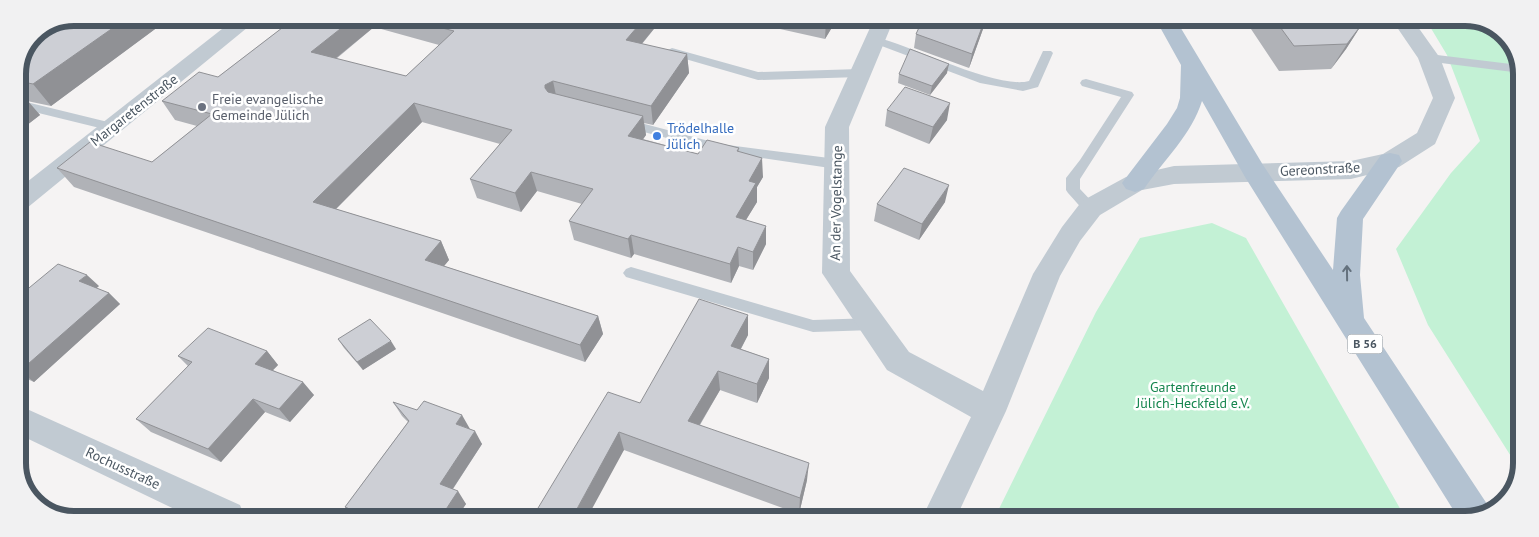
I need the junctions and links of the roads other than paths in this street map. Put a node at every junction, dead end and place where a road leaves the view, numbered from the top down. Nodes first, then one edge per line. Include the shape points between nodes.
1 (239, 26) edge
2 (1169, 26) edge
3 (1406, 26) edge
4 (879, 30) edge
5 (672, 52) edge
6 (1047, 53) dead end
7 (1428, 58) junction
8 (1192, 66) junction
9 (1512, 68) edge
10 (860, 73) junction
11 (1086, 83) dead end
12 (26, 106) edge
13 (614, 120) edge
14 (112, 127) junction
15 (1390, 161) junction
16 (837, 164) junction
17 (1254, 172) junction
18 (1135, 183) junction
19 (26, 196) edge
20 (1091, 208) junction
21 (631, 272) dead end
22 (1350, 322) junction
23 (873, 324) junction
24 (990, 411) junction
25 (26, 423) edge
26 (1472, 510) edge
27 (215, 511) edge
28 (942, 511) edge

1 - 14 street, Margaretenstraße
2 - 8 main road, B 56
3 - 7 street, Gereonstraße
4 - 6 lane via 984,80 1023,87 1034,84
4 - 10 street, An der Vogelstange
5 - 10 lane via 758,76
7 - 9 lane
7 - 15 street, Gereonstraße via 1444,98 1426,138
8 - 17 main road, B 56
8 - 18 main road via 1191,99 1183,118
10 - 16 street, An der Vogelstange via 838,127
11 - 20 lane via 1128,95 1073,178 1073,190
12 - 14 lane
13 - 16 lane via 720,148
14 - 19 street, Margaretenstraße
15 - 17 street, Gereonstraße via 1351,170
22 -> 15 main road via 1346,275 1350,218
16 - 23 street, An der Vogelstange via 836,272
17 - 18 street via 1174,175
17 - 22 main road, B 56
18 - 20 street
20 - 24 street via 1047,274
21 - 23 lane via 813,326
22 - 26 main road, B 56
23 - 24 street, An der Vogelstange via 898,361
24 - 28 street
25 - 27 street, Rochusstraße

